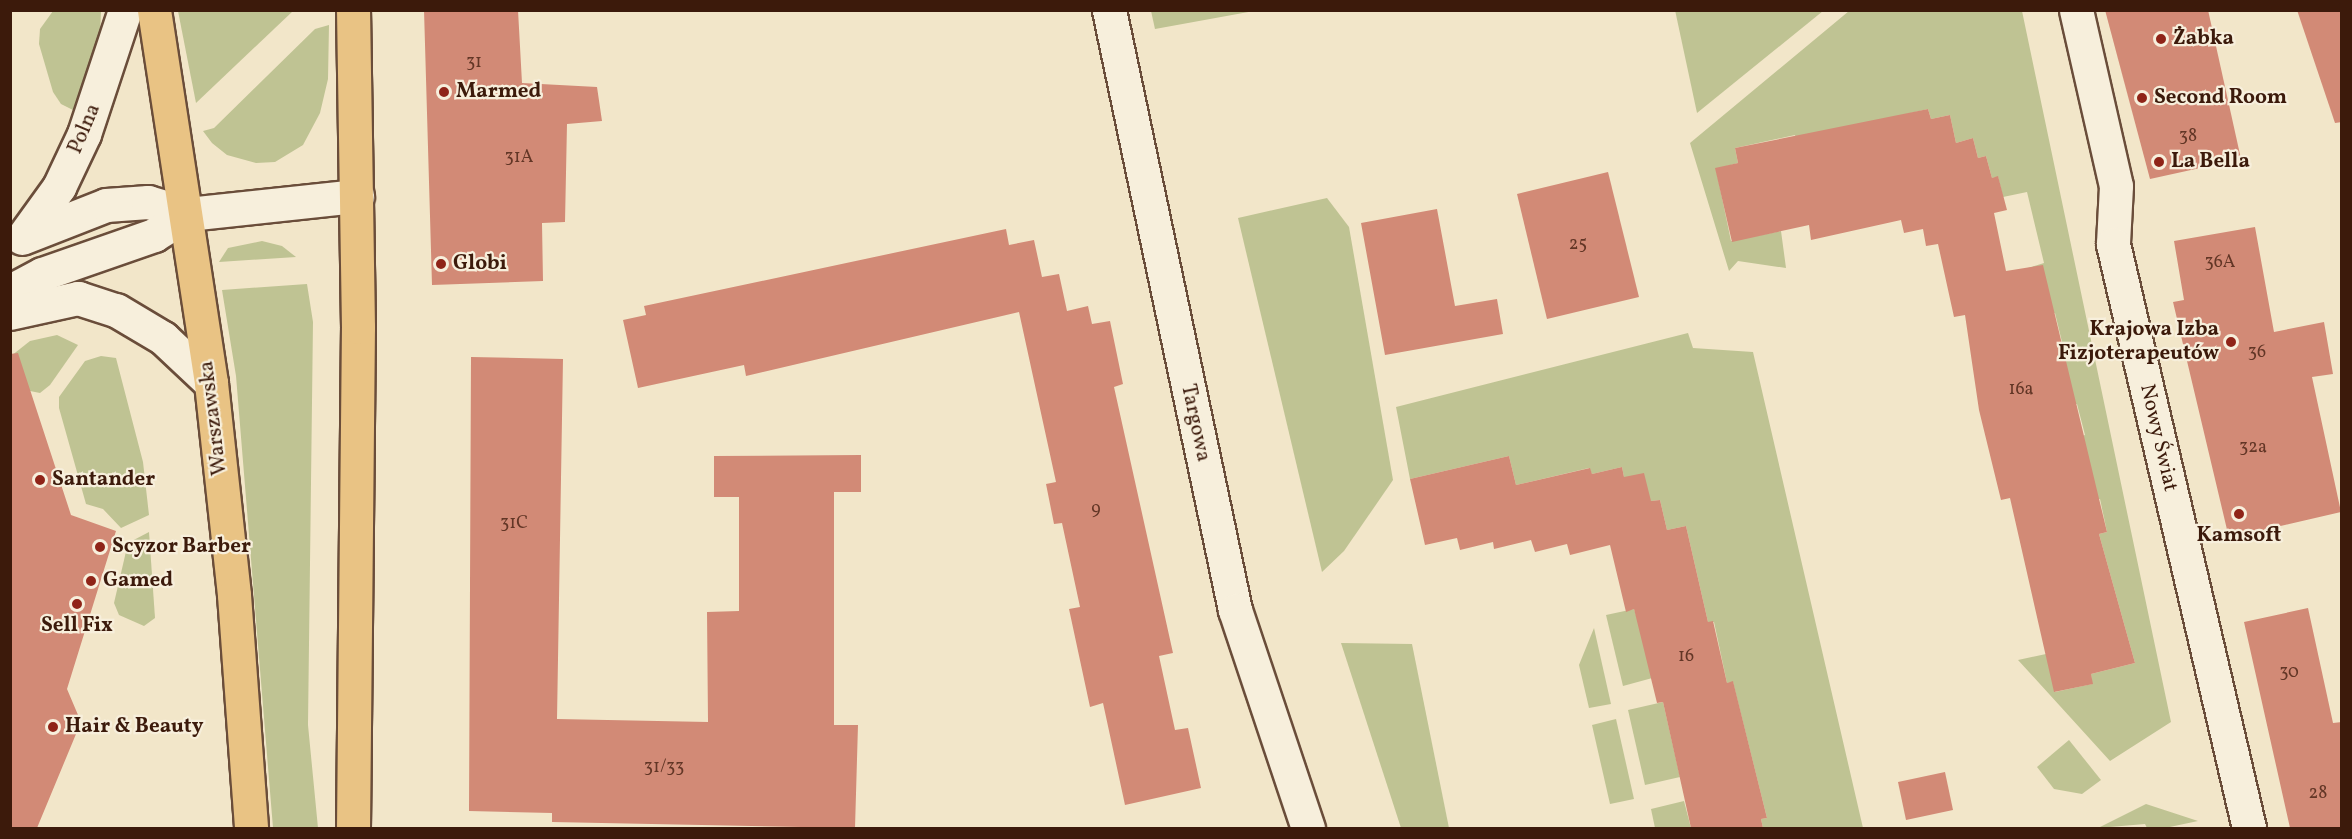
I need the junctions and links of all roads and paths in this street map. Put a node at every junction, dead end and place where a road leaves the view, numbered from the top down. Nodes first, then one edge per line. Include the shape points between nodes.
1 (125, 10) edge
2 (154, 10) edge
3 (353, 10) edge
4 (1109, 10) edge
5 (2076, 10) edge
6 (357, 195) junction
7 (188, 214) junction
8 (16, 242) edge
9 (10, 291) edge
10 (10, 313) edge
11 (211, 383) junction
12 (251, 828) edge
13 (352, 828) edge
14 (1308, 828) edge
15 (2249, 828) edge

1 - 8 street, Polna via 84,134 59,187
2 - 7 main road, Warszawska
3 - 6 main road
4 - 14 street, Targowa via 1235,610
5 - 15 street, Nowy Świat via 2116,186 2113,244
6 - 7 street, Polna
6 - 13 main road
7 - 8 street, Polna via 148,202 106,205
7 - 9 street, Polna via 154,236 60,268
7 - 11 main road, Warszawska
10 - 11 street via 78,298 116,310 163,338
11 - 12 main road, Warszawska via 234,595

